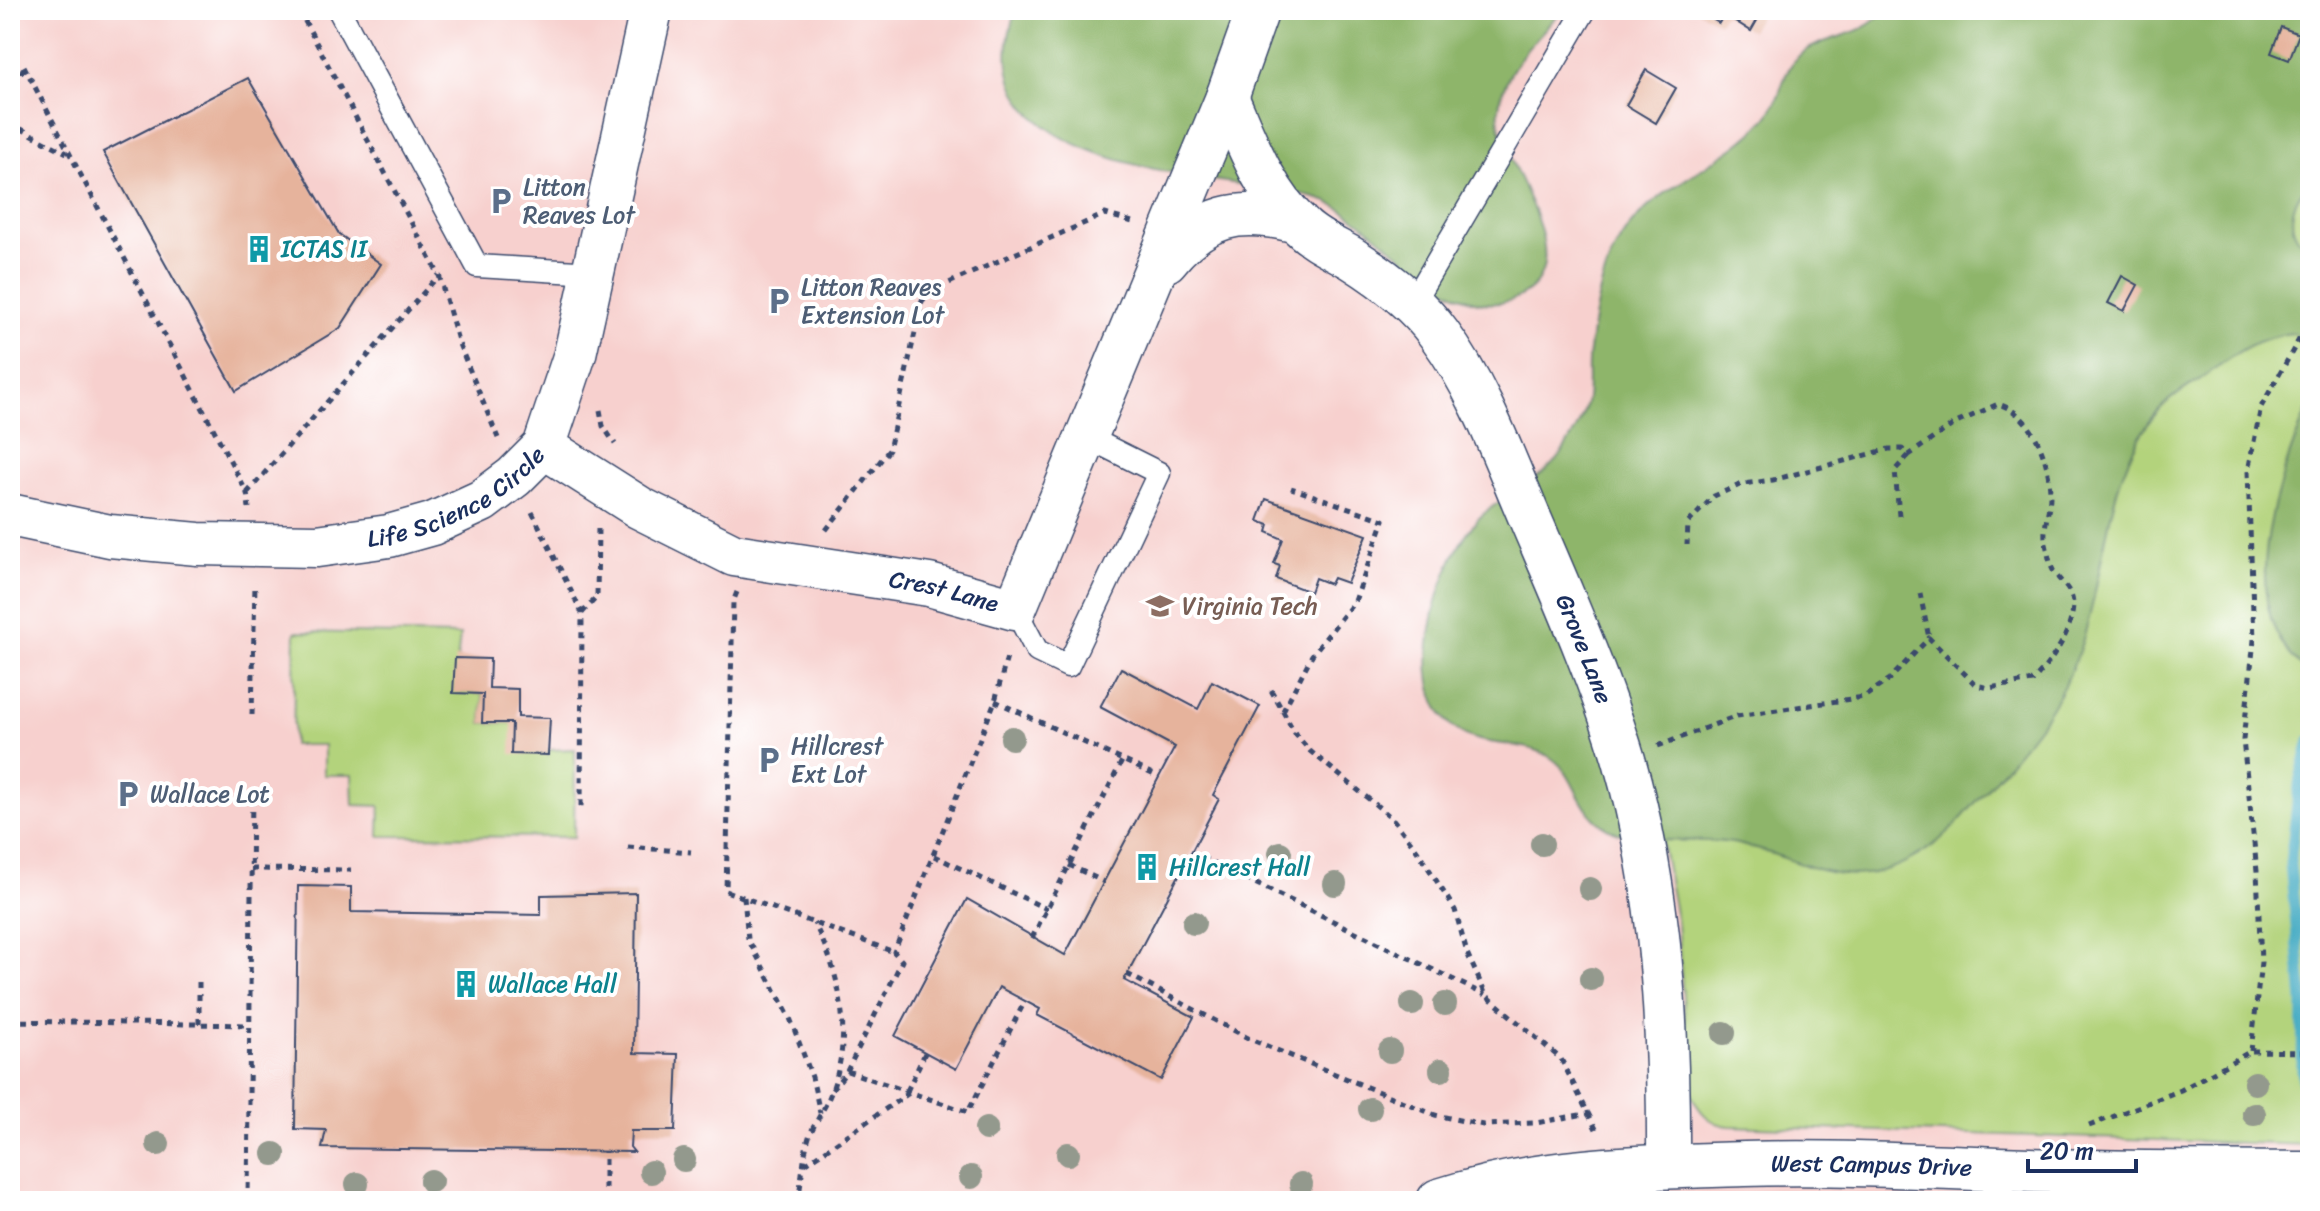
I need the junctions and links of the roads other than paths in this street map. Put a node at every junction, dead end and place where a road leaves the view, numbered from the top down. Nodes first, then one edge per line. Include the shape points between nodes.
1 (339, 10) edge
2 (651, 10) edge
3 (1258, 10) edge
4 (1585, 10) edge
5 (1227, 97) junction
6 (1297, 222) junction
7 (593, 273) junction
8 (1153, 278) junction
9 (1412, 304) junction
10 (1087, 437) junction
11 (544, 447) junction
12 (10, 515) edge
13 (1015, 609) junction
14 (1668, 1166) junction
15 (2310, 1174) edge
16 (2130, 1187) edge
17 (1439, 1201) edge

1 - 7 lane via 477,266
2 - 7 street, Life Science Circle
3 - 5 street
4 - 9 lane
5 - 6 street, Grove Lane via 1253,159
5 - 8 street
6 - 8 street, Grove Lane via 1251,214 1210,221 1179,245
6 - 9 street, Grove Lane
7 - 11 street, Life Science Circle via 575,354
8 - 10 street, Crest Lane
9 - 14 street, Grove Lane via 1442,337 1500,447 1599,687 1623,759 1642,832 1661,947
10 - 13 street, Crest Lane
10 - 13 lane via 1159,473 1068,666 1037,651
11 - 12 street, Life Science Circle via 482,501 432,524 317,546 110,536
11 - 13 street, Crest Lane via 640,508 734,555 929,585
14 - 16 street, West Campus Drive via 1857,1161
14 - 17 street, West Campus Drive via 1565,1171
15 - 16 street, West Campus Drive

